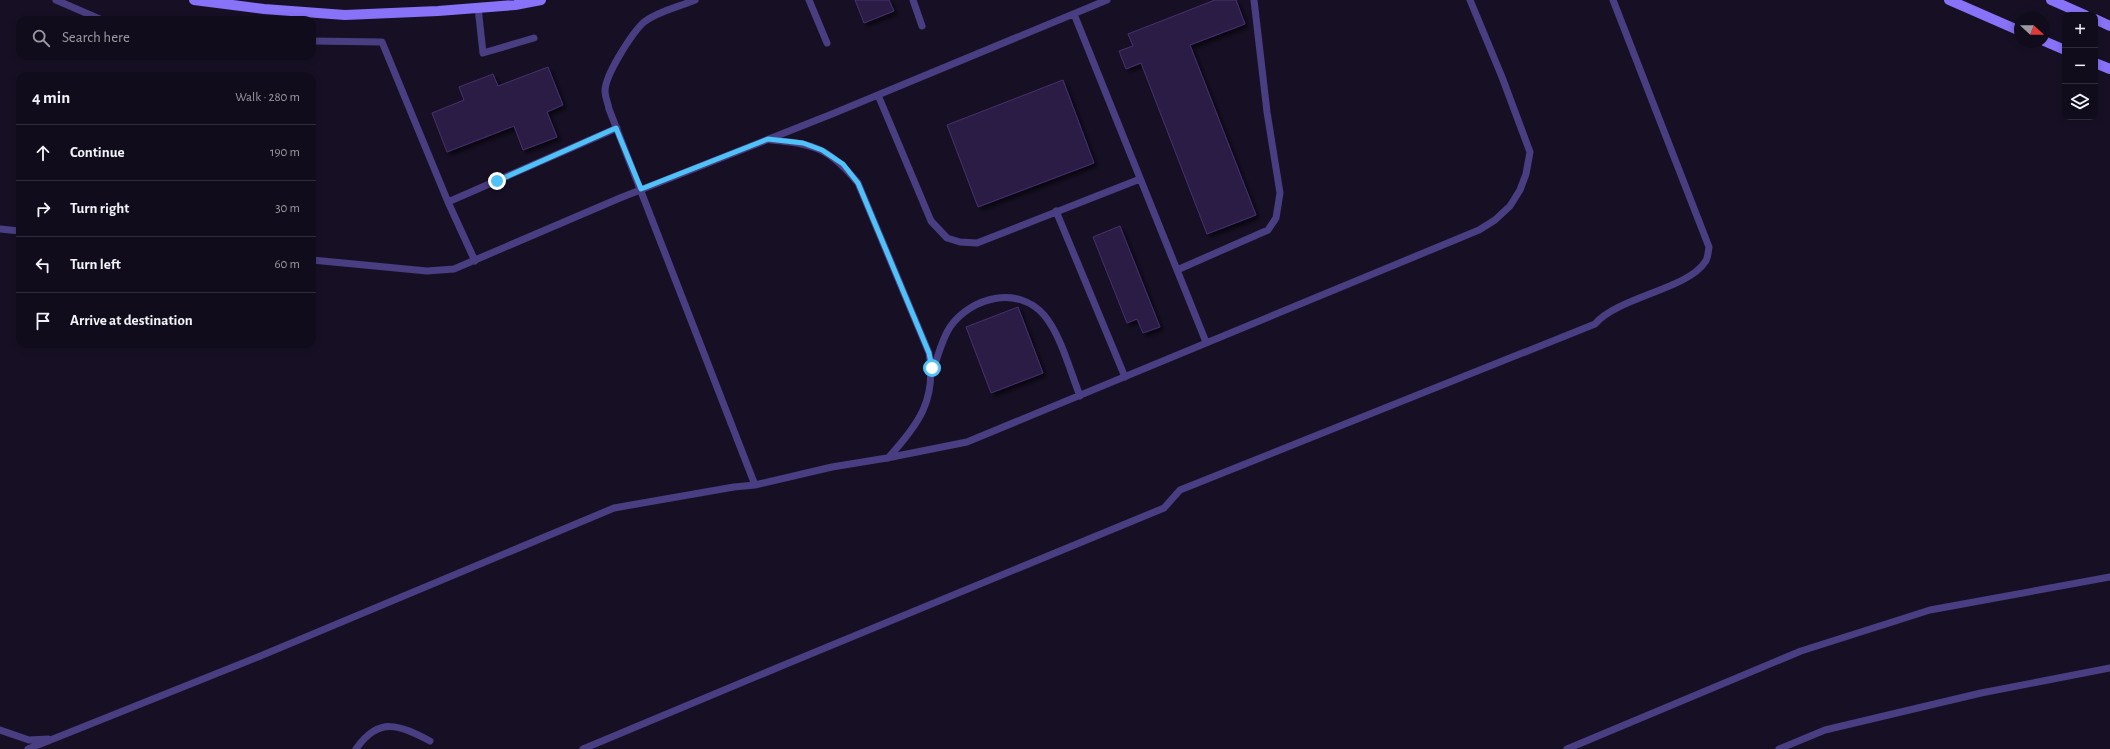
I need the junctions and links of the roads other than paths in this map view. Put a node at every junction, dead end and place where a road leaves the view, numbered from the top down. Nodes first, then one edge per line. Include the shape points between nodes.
1 (56, 0) edge
2 (194, 0) edge
3 (541, 0) edge
4 (695, 0) edge
5 (809, 0) edge
6 (913, 0) edge
7 (1107, 0) edge
8 (1254, 0) edge
9 (1470, 0) edge
10 (1613, 0) edge
11 (1948, 0) edge
12 (2051, 0) edge
13 (478, 4) edge
14 (2078, 12) edge
15 (1074, 14) junction
16 (93, 16) edge
17 (2098, 20) edge
18 (922, 26) dead end
19 (2110, 26) edge
20 (2014, 28) edge
21 (534, 38) dead end
22 (316, 41) edge
23 (827, 43) dead end
24 (2050, 44) edge
25 (2062, 49) edge
26 (2098, 64) edge
27 (2110, 69) edge
28 (878, 95) junction
29 (616, 128) junction
30 (768, 139) junction
31 (1140, 179) junction
32 (641, 189) junction
33 (448, 202) junction
34 (1056, 211) junction
35 (0, 229) edge
36 (16, 231) edge
37 (316, 260) edge
38 (475, 261) junction
39 (1177, 270) junction
40 (1206, 342) junction
41 (932, 374) junction
42 (1125, 377) junction
43 (1080, 396) junction
44 (887, 458) junction
45 (755, 485) junction
46 (2110, 577) edge
47 (2110, 668) edge
48 (0, 730) edge
49 (53, 739) junction
50 (430, 741) dead end
51 (28, 749) edge
52 (356, 749) edge
53 (583, 749) edge
54 (1567, 749) edge
55 (1780, 749) edge

1 - 16 lane
2 - 13 main road via 264,9 345,14
3 - 13 main road via 515,5
4 - 29 lane via 658,14 633,34 614,66 605,90
5 - 23 lane
6 - 18 lane
7 - 15 lane
8 - 39 lane via 1267,112 1280,193 1276,218 1268,230
9 - 40 lane via 1530,152 1520,190 1510,206 1479,230
10 - 53 lane via 1709,247 1706,262 1692,274 1617,309 1595,324 1180,490 1164,508
11 - 20 main road
12 - 14 main road
13 - 21 lane via 483,54
15 - 28 lane
15 - 31 lane
17 - 19 main road
22 - 33 lane via 382,42
24 - 25 main road
26 - 27 main road
28 - 30 lane
28 - 34 lane via 931,221 947,238 977,243
29 - 32 lane
29 - 33 lane
30 - 32 lane
30 - 41 lane via 803,143 822,150 843,164 858,183 929,353
31 - 34 lane
31 - 39 lane
32 - 38 lane
32 - 45 lane
33 - 38 lane
34 - 42 lane
35 - 36 lane
37 - 38 lane via 427,271 454,269
39 - 40 lane
40 - 42 lane
41 - 43 lane via 950,327 970,308 1001,296 1034,305 1045,316 1060,345
41 - 44 lane via 928,402 920,418 908,437
42 - 43 lane
43 - 44 lane via 967,442
44 - 45 lane via 832,467
45 - 49 lane via 614,508 258,657
46 - 54 lane via 1930,610 1907,617 1801,651
47 - 55 lane via 1982,693 1825,730
48 - 49 lane via 29,740
49 - 51 lane
50 - 52 lane via 397,726 382,726 363,738

